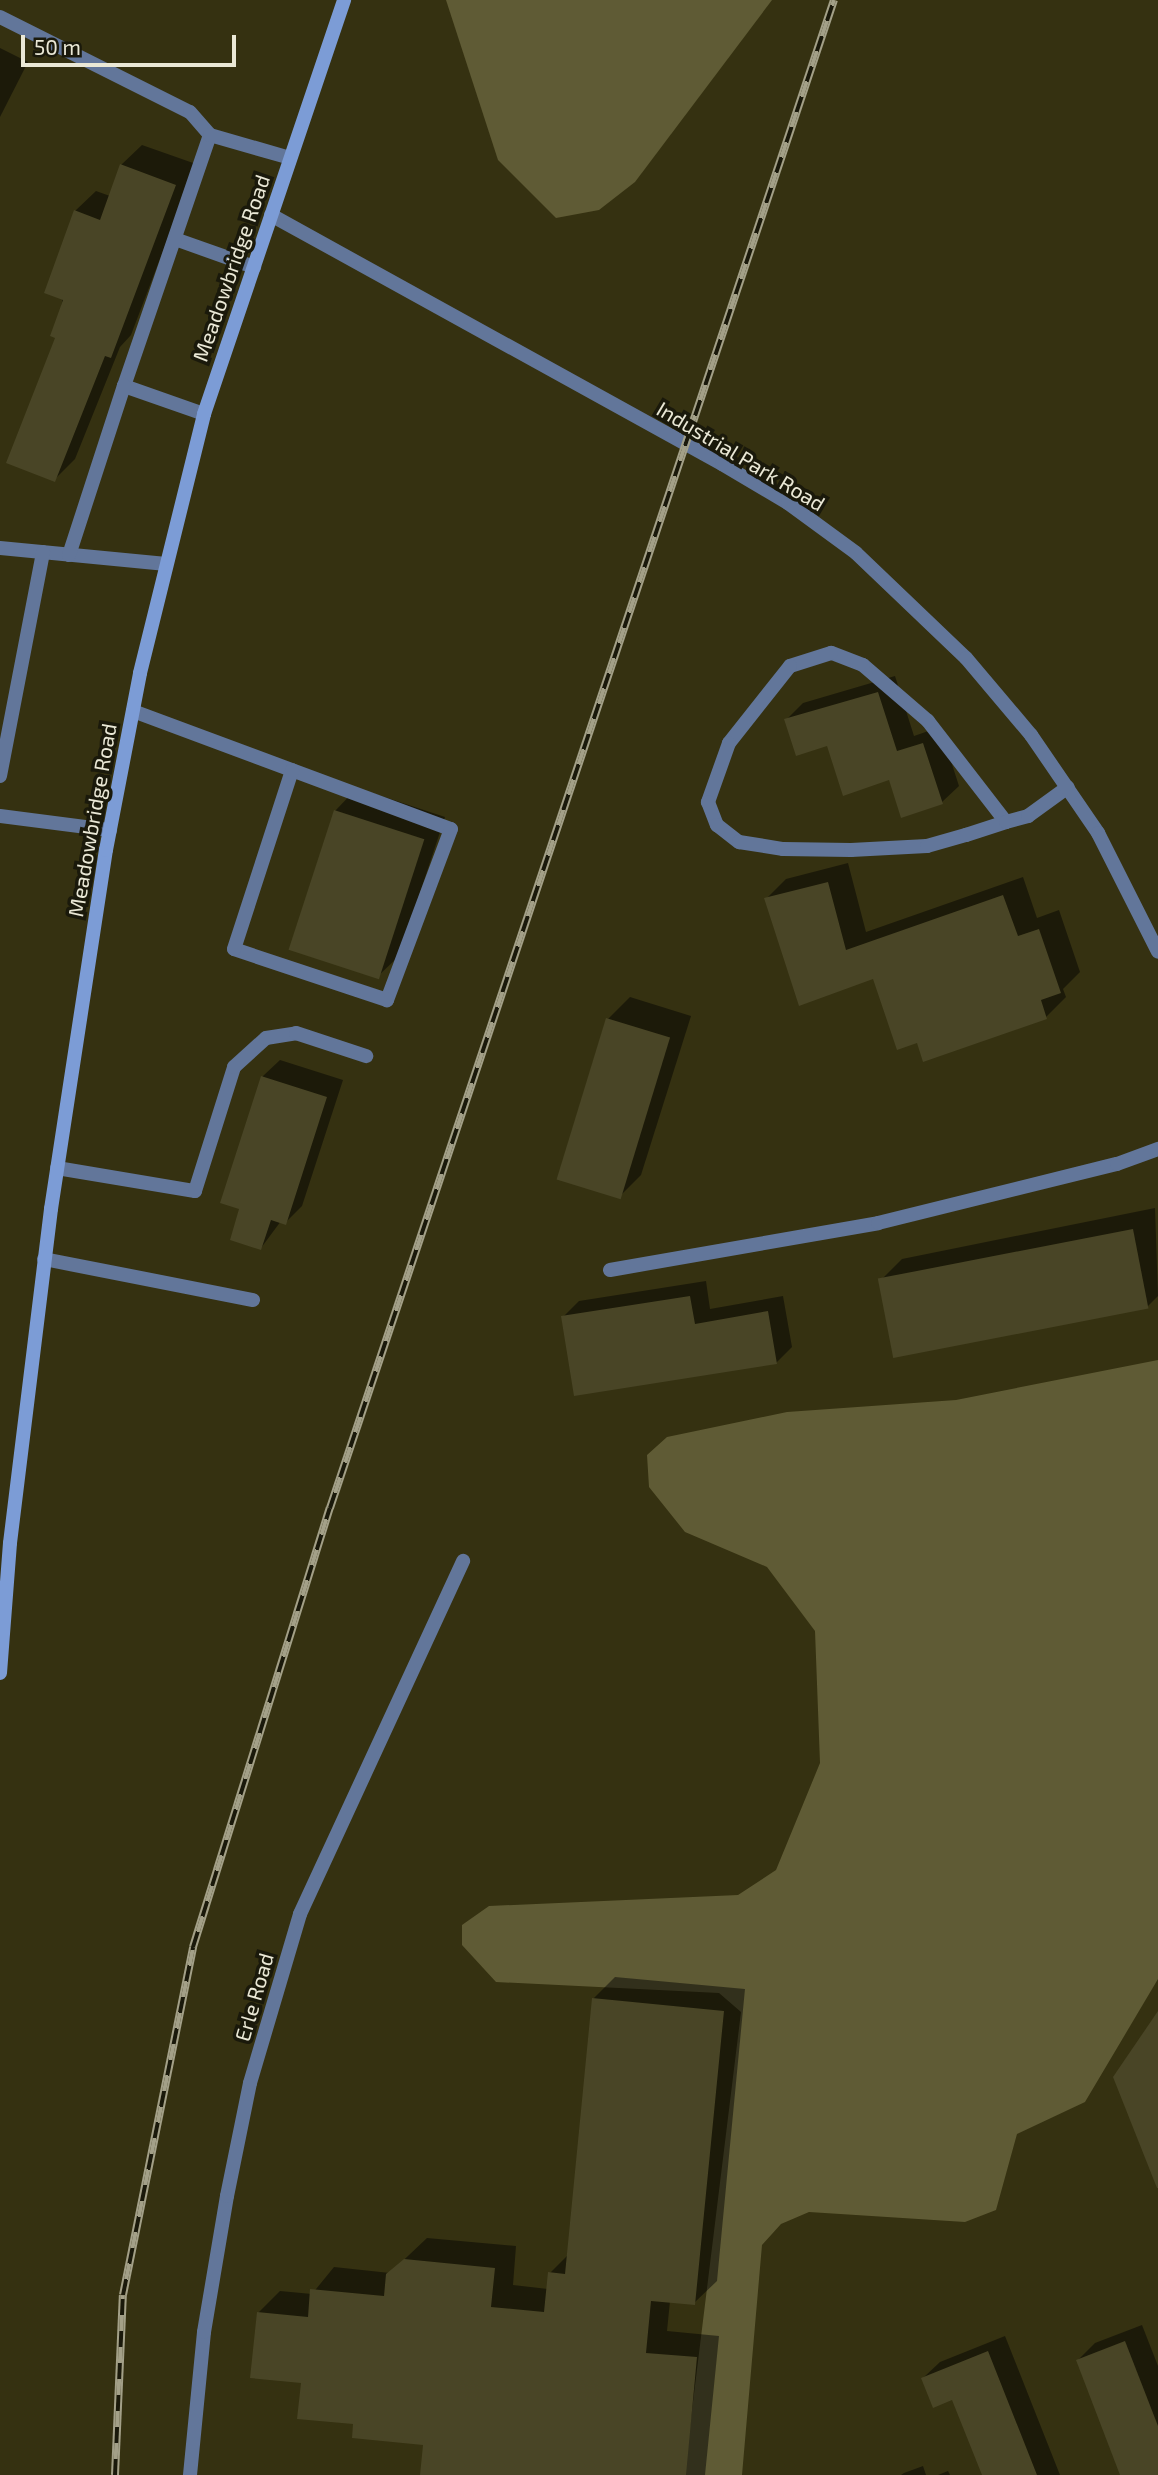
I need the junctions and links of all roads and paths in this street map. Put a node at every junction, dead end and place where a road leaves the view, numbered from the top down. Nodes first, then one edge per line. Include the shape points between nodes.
1 (344, 0) edge
2 (0, 17) edge
3 (210, 135) junction
4 (290, 158) junction
5 (271, 215) junction
6 (175, 239) junction
7 (254, 267) junction
8 (124, 386) junction
9 (204, 414) junction
10 (0, 548) edge
11 (43, 552) junction
12 (69, 555) junction
13 (166, 564) junction
14 (133, 711) junction
15 (292, 770) junction
16 (0, 776) edge
17 (1068, 788) junction
18 (0, 816) edge
19 (1006, 822) junction
20 (110, 830) junction
21 (1158, 952) edge
22 (366, 1056) dead end
23 (1158, 1149) edge
24 (57, 1168) junction
25 (44, 1259) junction
26 (610, 1270) dead end
27 (253, 1300) dead end
28 (5, 1543) edge
29 (463, 1561) dead end
30 (0, 1673) edge
31 (190, 2475) edge

1 - 4 main road, Meadowbridge Road
2 - 3 street via 190,112
3 - 4 street
3 - 6 street
4 - 5 main road, Meadowbridge Road
5 - 7 main road, Meadowbridge Road
5 - 17 street, Industrial Park Road via 788,503 919,609 1015,716
6 - 7 street
6 - 8 street
7 - 9 main road, Meadowbridge Road
8 - 9 street
8 - 12 street
9 - 13 main road, Meadowbridge Road
10 - 11 street
11 - 12 street
11 - 16 street
12 - 13 street
13 - 14 main road, Meadowbridge Road
14 - 15 street
14 - 20 main road, Meadowbridge Road
15 - 15 street via 451,829 387,1000 234,948
17 - 19 street via 1028,816
17 - 21 street, Industrial Park Road via 1111,856
18 - 20 street
19 - 19 street via 926,846 783,849 739,842 717,825 708,802 729,743 790,666 831,653 863,665 928,721
20 - 24 main road, Meadowbridge Road
22 - 24 street via 296,1034 266,1038 234,1067 195,1191
23 - 26 street via 1117,1164 878,1223
24 - 25 main road, Meadowbridge Road
25 - 27 street
25 - 28 main road, Meadowbridge Road
28 - 30 main road, Meadowbridge Road
29 - 31 street, Erle Road via 300,1914 250,2083 227,2196 204,2332

